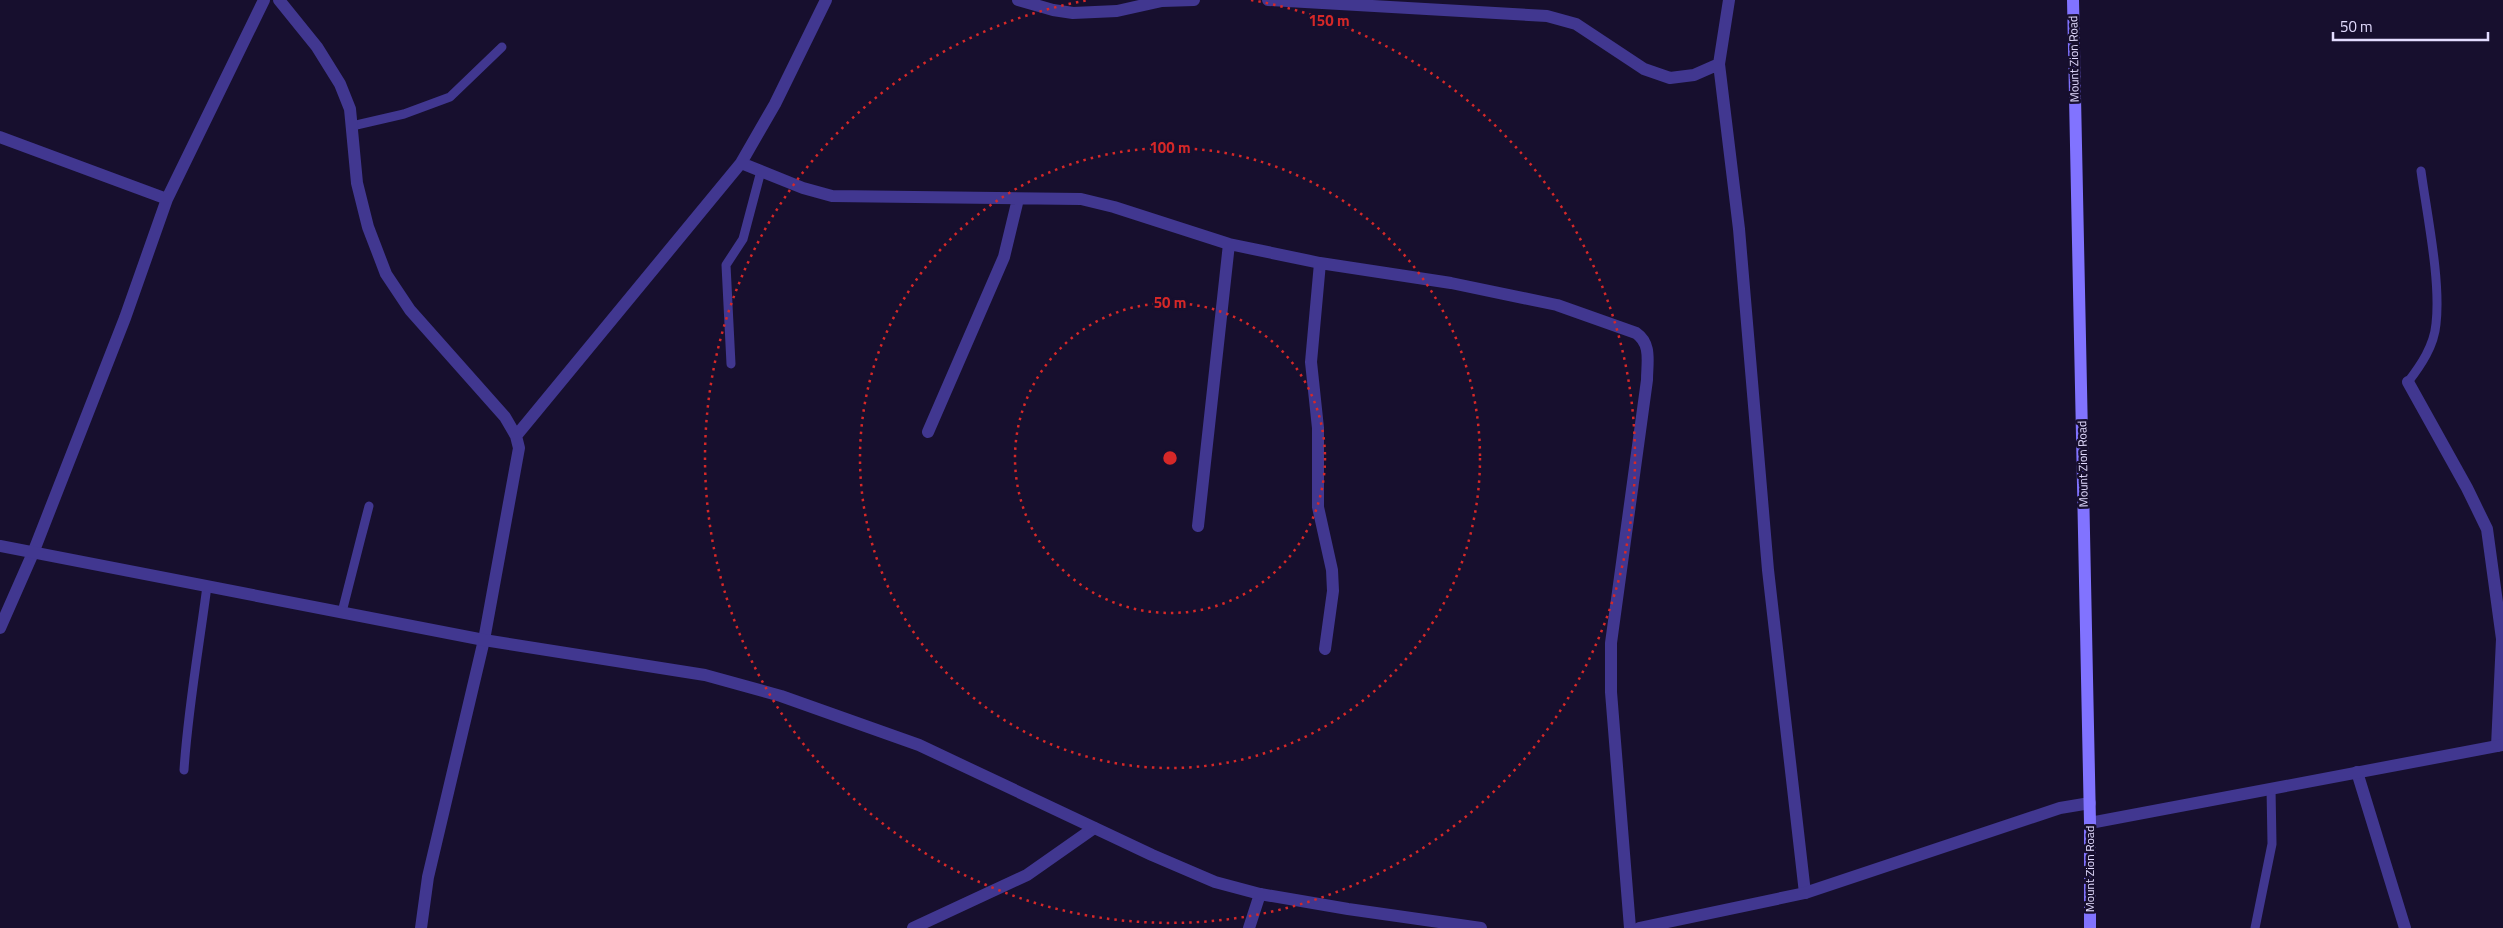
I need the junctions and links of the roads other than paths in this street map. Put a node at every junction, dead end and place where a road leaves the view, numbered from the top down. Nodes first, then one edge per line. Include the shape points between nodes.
1 (264, 0) edge
2 (280, 0) edge
3 (826, 0) edge
4 (1018, 0) edge
5 (1194, 0) edge
6 (1268, 0) edge
7 (1729, 0) edge
8 (2073, 0) edge
9 (502, 47) dead end
10 (1719, 64) junction
11 (352, 126) junction
12 (0, 137) edge
13 (741, 163) junction
14 (2421, 170) dead end
15 (761, 171) junction
16 (167, 199) junction
17 (1018, 199) junction
18 (1229, 244) junction
19 (1320, 263) junction
20 (731, 364) dead end
21 (2408, 382) joint
22 (928, 432) dead end
23 (516, 436) junction
24 (369, 506) dead end
25 (1198, 526) dead end
26 (0, 546) edge
27 (33, 552) junction
28 (207, 586) junction
29 (342, 612) junction
30 (0, 628) edge
31 (484, 640) junction
32 (1325, 649) dead end
33 (2500, 745) edge
34 (184, 770) dead end
35 (2357, 772) junction
36 (2271, 788) junction
37 (2090, 803) junction
38 (2090, 823) junction
39 (1094, 828) junction
40 (1805, 893) junction
41 (1260, 894) junction
42 (421, 928) edge
43 (913, 928) edge
44 (1249, 928) edge
45 (1481, 928) edge
46 (1630, 928) edge
47 (1639, 928) edge
48 (2090, 928) edge
49 (2255, 928) edge
50 (2405, 928) edge

1 - 16 street
2 - 11 street via 340,84
3 - 13 street via 775,104
4 - 5 street via 1073,13 1117,11 1162,1
6 - 10 street via 1547,16 1576,24 1644,69 1670,78 1694,75
7 - 10 street
8 - 37 main road, Mount Zion Road
9 - 11 lane via 450,97 404,114
10 - 40 street via 1739,229 1768,570
11 - 23 street via 357,183 368,227 386,274 410,310 505,417
12 - 16 street
13 - 15 street
13 - 23 street
14 - 21 lane via 2435,283 2436,324 2422,363
15 - 17 street via 832,196
15 - 20 lane via 743,239 726,265
16 - 27 street via 125,318
17 - 18 street via 1081,199
17 - 22 street via 1004,257
18 - 19 street
18 - 25 street
19 - 32 street via 1311,362 1318,428 1318,507 1332,570 1333,591
19 - 46 street via 1451,283 1557,305 1636,333 1644,339 1647,380 1611,643 1611,692
21 - 33 street via 2487,529 2502,639
23 - 31 street via 518,464
24 - 29 lane
26 - 27 street
27 - 28 street
27 - 30 street
28 - 29 street
28 - 34 lane via 195,682 188,708
29 - 31 street
31 - 39 street via 705,676 781,696 919,745
31 - 42 street via 428,876
33 - 35 street
35 - 36 street
35 - 50 street
36 - 38 street
36 - 49 lane via 2272,844
37 - 38 main road, Mount Zion Road
37 - 40 street via 2060,808
38 - 48 main road, Mount Zion Road
39 - 41 street via 1191,872
39 - 43 street via 1027,875
40 - 47 street
41 - 44 street
41 - 45 street

